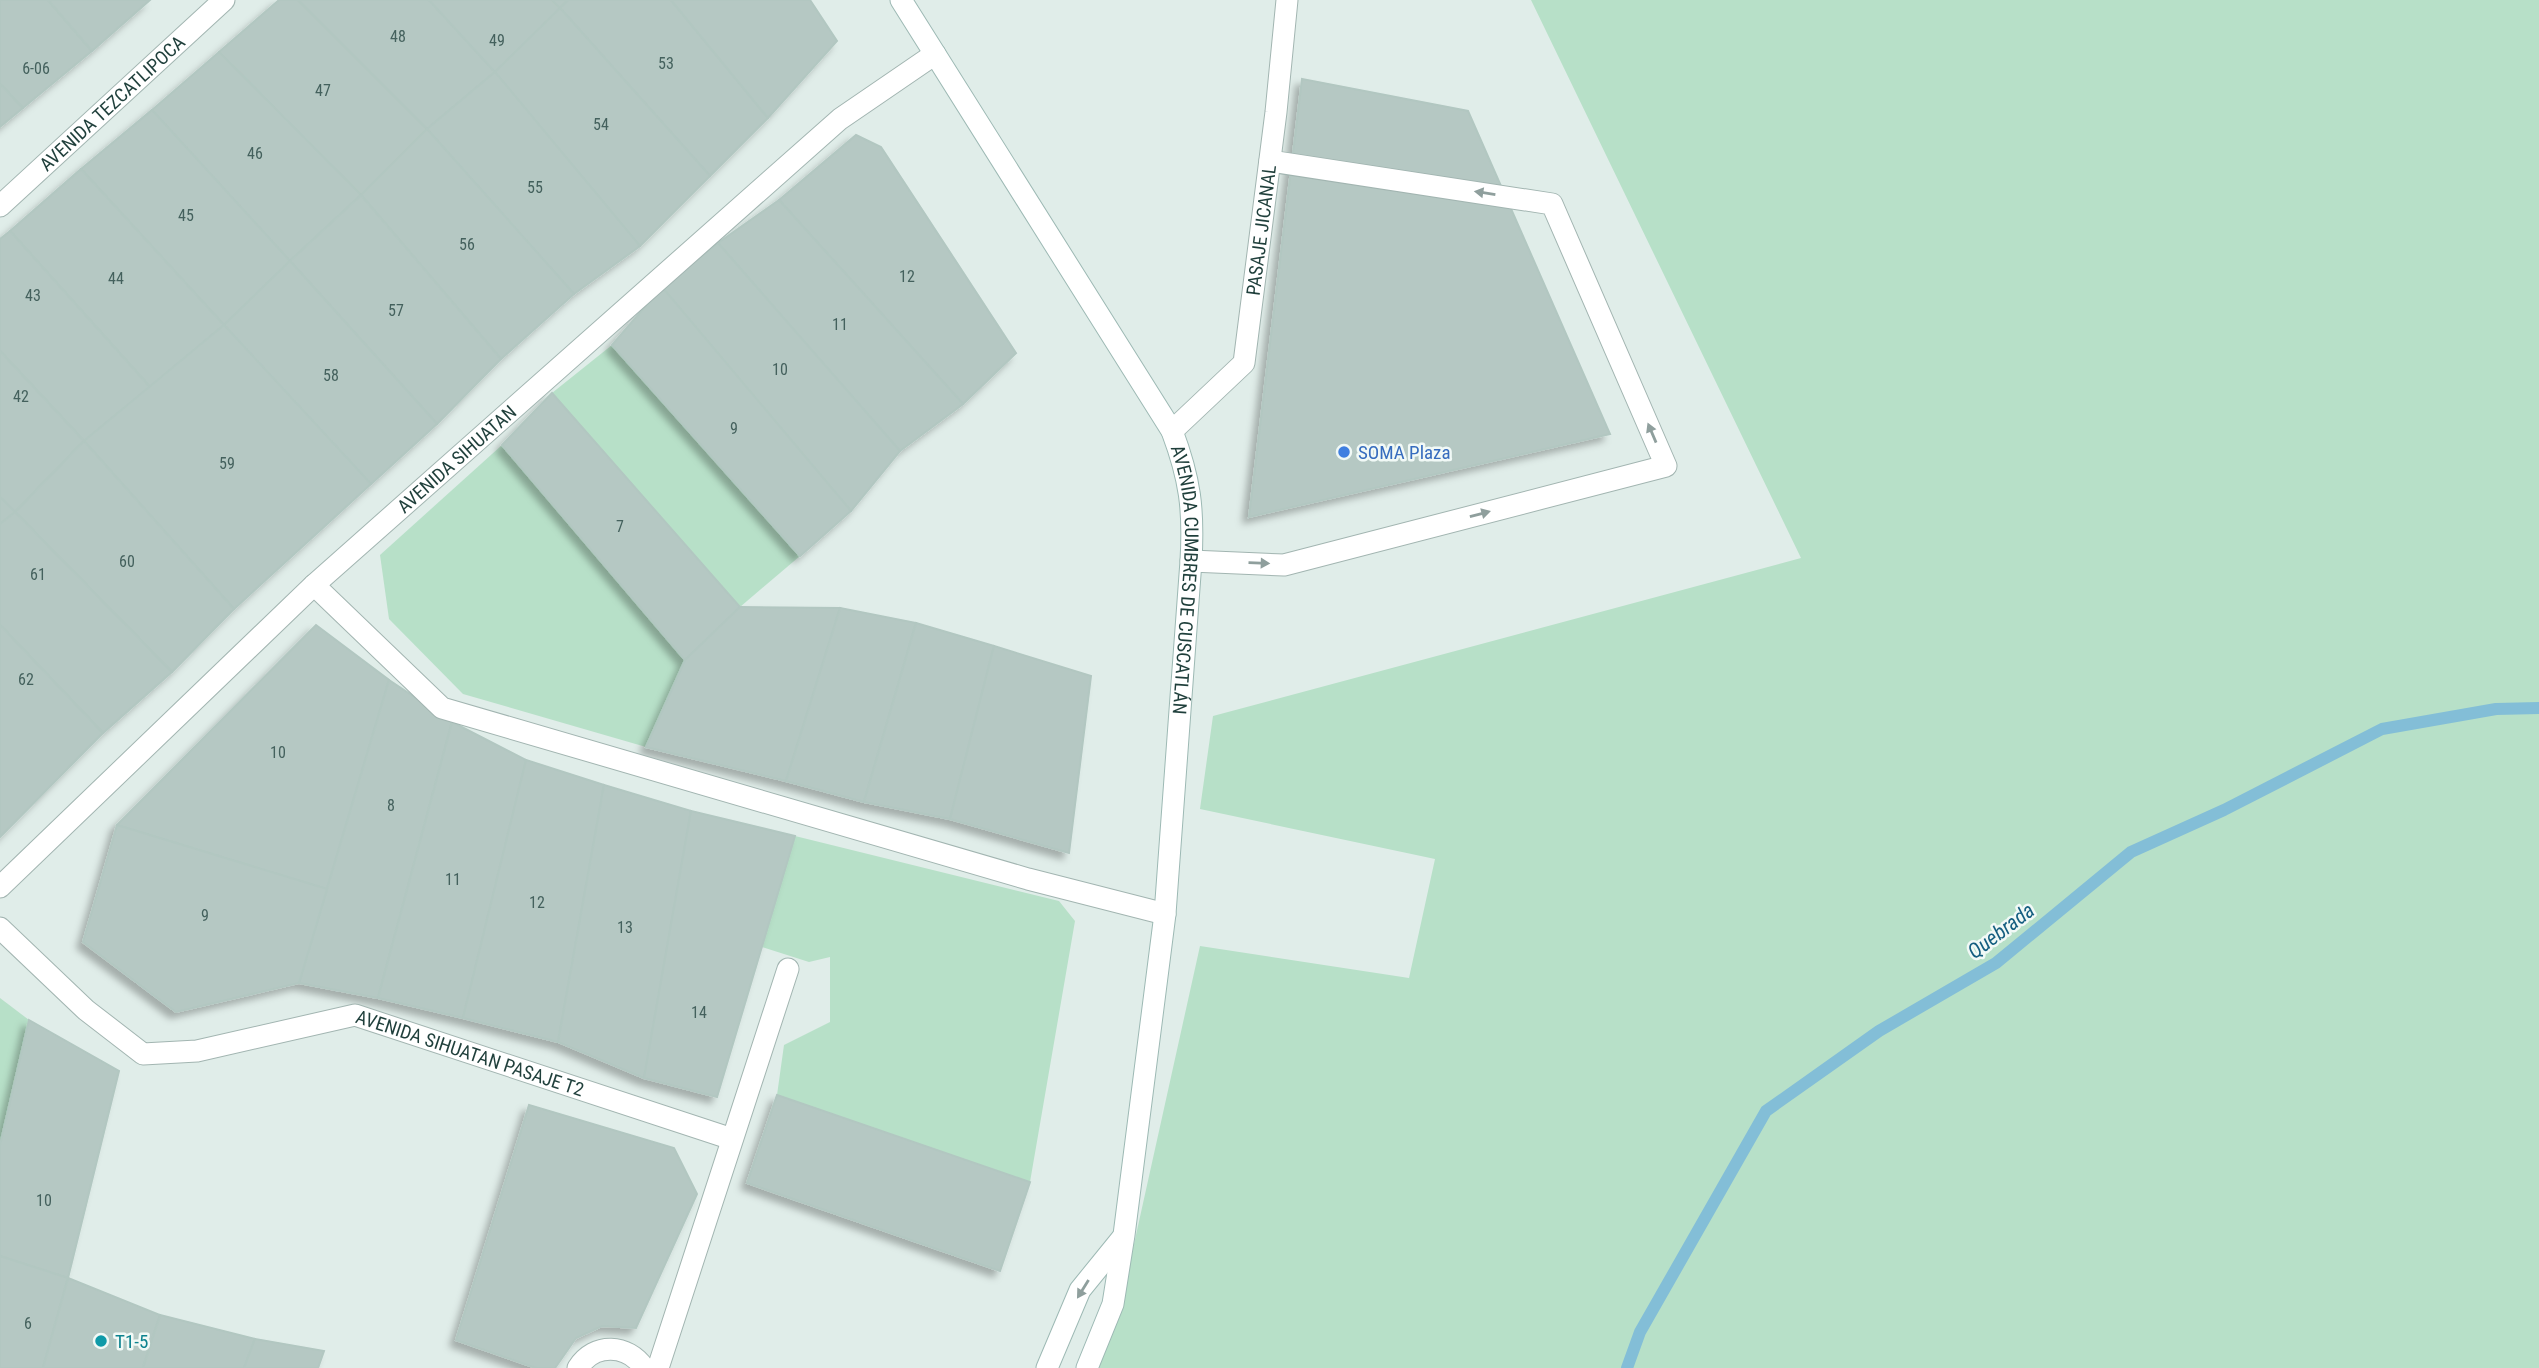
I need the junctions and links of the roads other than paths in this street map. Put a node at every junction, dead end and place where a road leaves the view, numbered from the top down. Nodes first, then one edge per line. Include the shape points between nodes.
1 (224, 0) edge
2 (901, 0) edge
3 (1287, 0) edge
4 (934, 54) junction
5 (1270, 161) junction
6 (0, 206) edge
7 (1172, 431) junction
8 (1191, 561) junction
9 (314, 585) junction
10 (0, 887) edge
11 (1165, 914) junction
12 (0, 928) edge
13 (788, 969) dead end
14 (732, 1139) junction
15 (1124, 1235) junction
16 (578, 1368) edge
17 (644, 1368) edge
18 (658, 1368) edge
19 (1047, 1368) edge
20 (1087, 1368) edge

1 - 6 street, AVENIDA TEZCATLIPOCA
2 - 4 street, AVENIDA CUMBRES DE CUSCATLÁN
3 - 5 street, PASAJE JICANAL
4 - 7 street, AVENIDA CUMBRES DE CUSCATLÁN
4 - 9 street, AVENIDA SIHUATAN via 840,119
5 - 7 street, PASAJE JICANAL via 1244,363
8 -> 5 street via 1284,565 1666,466 1552,204
7 - 8 street, AVENIDA CUMBRES DE CUSCATLÁN via 1191,499
8 - 11 street, AVENIDA CUMBRES DE CUSCATLÁN
9 - 10 street, AVENIDA SIHUATAN
9 - 11 street via 442,708 1028,879
11 - 15 street, AVENIDA CUMBRES DE CUSCATLÁN
12 - 14 street, AVENIDA SIHUATAN PASAJE T2 via 86,1010 143,1054 197,1051 355,1015
13 - 14 street
14 - 18 street
15 -> 19 street via 1080,1290
15 - 20 street, AVENIDA CUMBRES DE CUSCATLÁN via 1113,1304
16 - 17 street via 595,1352 609,1349 638,1358

